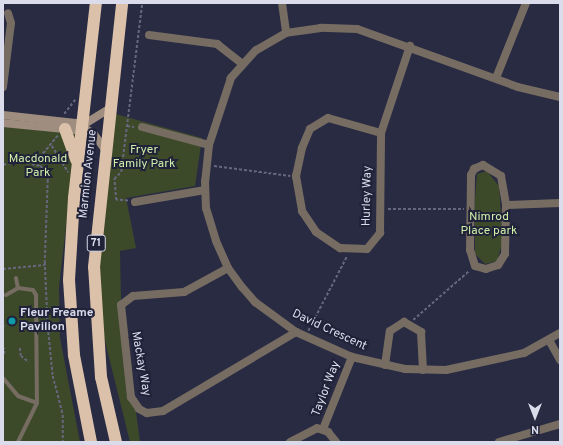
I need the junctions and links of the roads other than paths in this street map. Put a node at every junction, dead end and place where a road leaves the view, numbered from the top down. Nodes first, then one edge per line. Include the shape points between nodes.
1 (96, 3) edge
2 (122, 3) edge
3 (282, 3) edge
4 (526, 3) edge
5 (8, 13) dead end
6 (286, 33) junction
7 (149, 35) dead end
8 (410, 46) junction
9 (241, 62) junction
10 (496, 78) junction
11 (3, 87) edge
12 (560, 97) edge
13 (109, 109) junction
14 (3, 116) edge
15 (3, 122) edge
16 (142, 127) dead end
17 (82, 128) junction
18 (66, 129) junction
19 (381, 133) junction
20 (209, 145) junction
21 (105, 150) junction
22 (78, 165) junction
23 (205, 190) junction
24 (135, 202) road end
25 (560, 203) edge
26 (506, 205) junction
27 (228, 268) junction
28 (16, 278) dead end
29 (18, 288) junction
30 (6, 295) dead end
31 (296, 332) junction
32 (560, 333) edge
33 (549, 340) junction
34 (352, 357) junction
35 (560, 360) edge
36 (385, 365) junction
37 (423, 370) junction
38 (3, 378) edge
39 (37, 403) junction
40 (560, 424) edge
41 (87, 425) junction
42 (323, 429) junction
43 (18, 442) edge
44 (83, 442) edge
45 (91, 442) edge
46 (116, 442) edge
47 (290, 442) edge
48 (336, 442) edge
49 (499, 442) edge

1 - 17 highway, Marmion Avenue / 71
2 - 13 highway, Marmion Avenue / 71
3 - 6 street
4 - 10 street
5 - 11 street via 11,23
6 - 8 street, David Crescent via 342,27
6 - 9 street, David Crescent
7 - 9 street via 217,44
8 - 10 street, David Crescent
8 - 19 street, Hurley Way
9 - 20 street, David Crescent via 223,94
10 - 12 street, David Crescent
13 - 17 street
13 - 21 highway, Marmion Avenue / 71
14 - 17 street via 76,124
15 - 18 street
16 - 20 street
17 - 18 street
17 - 21 street via 94,134
17 - 22 highway, Marmion Avenue / 71
18 - 22 highway
19 - 19 street, Hurley Way via 336,118 321,121 306,136 296,176 298,200 308,221 323,238 348,250 359,251 373,245 380,233
20 - 23 street, David Crescent
21 - 46 highway, Marmion Avenue / 71 via 95,250 94,302 101,377
22 - 41 highway, Marmion Avenue / 71 via 70,305
23 - 24 street
23 - 27 street, David Crescent via 209,223
25 - 26 street
26 - 26 street via 506,247 502,261 486,269 475,266 470,250 471,175 474,168 483,165 501,176
27 - 31 street, David Crescent via 255,302
27 - 31 street, Mackay Way via 184,292 133,296 121,305 131,397 139,409 147,413 163,411
28 - 29 lane
29 - 30 lane
29 - 39 lane via 36,291
31 - 34 street, David Crescent
32 - 33 street, David Crescent
33 - 35 street
33 - 37 street, David Crescent via 499,361 446,370
34 - 36 street, David Crescent
34 - 42 street, Taylor Way
36 - 37 street, David Crescent
36 - 37 street via 390,331 398,323 410,323 421,332
38 - 39 lane via 18,396
39 - 43 lane
40 - 49 street
41 - 44 highway
41 - 45 highway, Marmion Avenue / 71
42 - 47 street, Taylor Way via 312,430
42 - 48 street, Taylor Way

